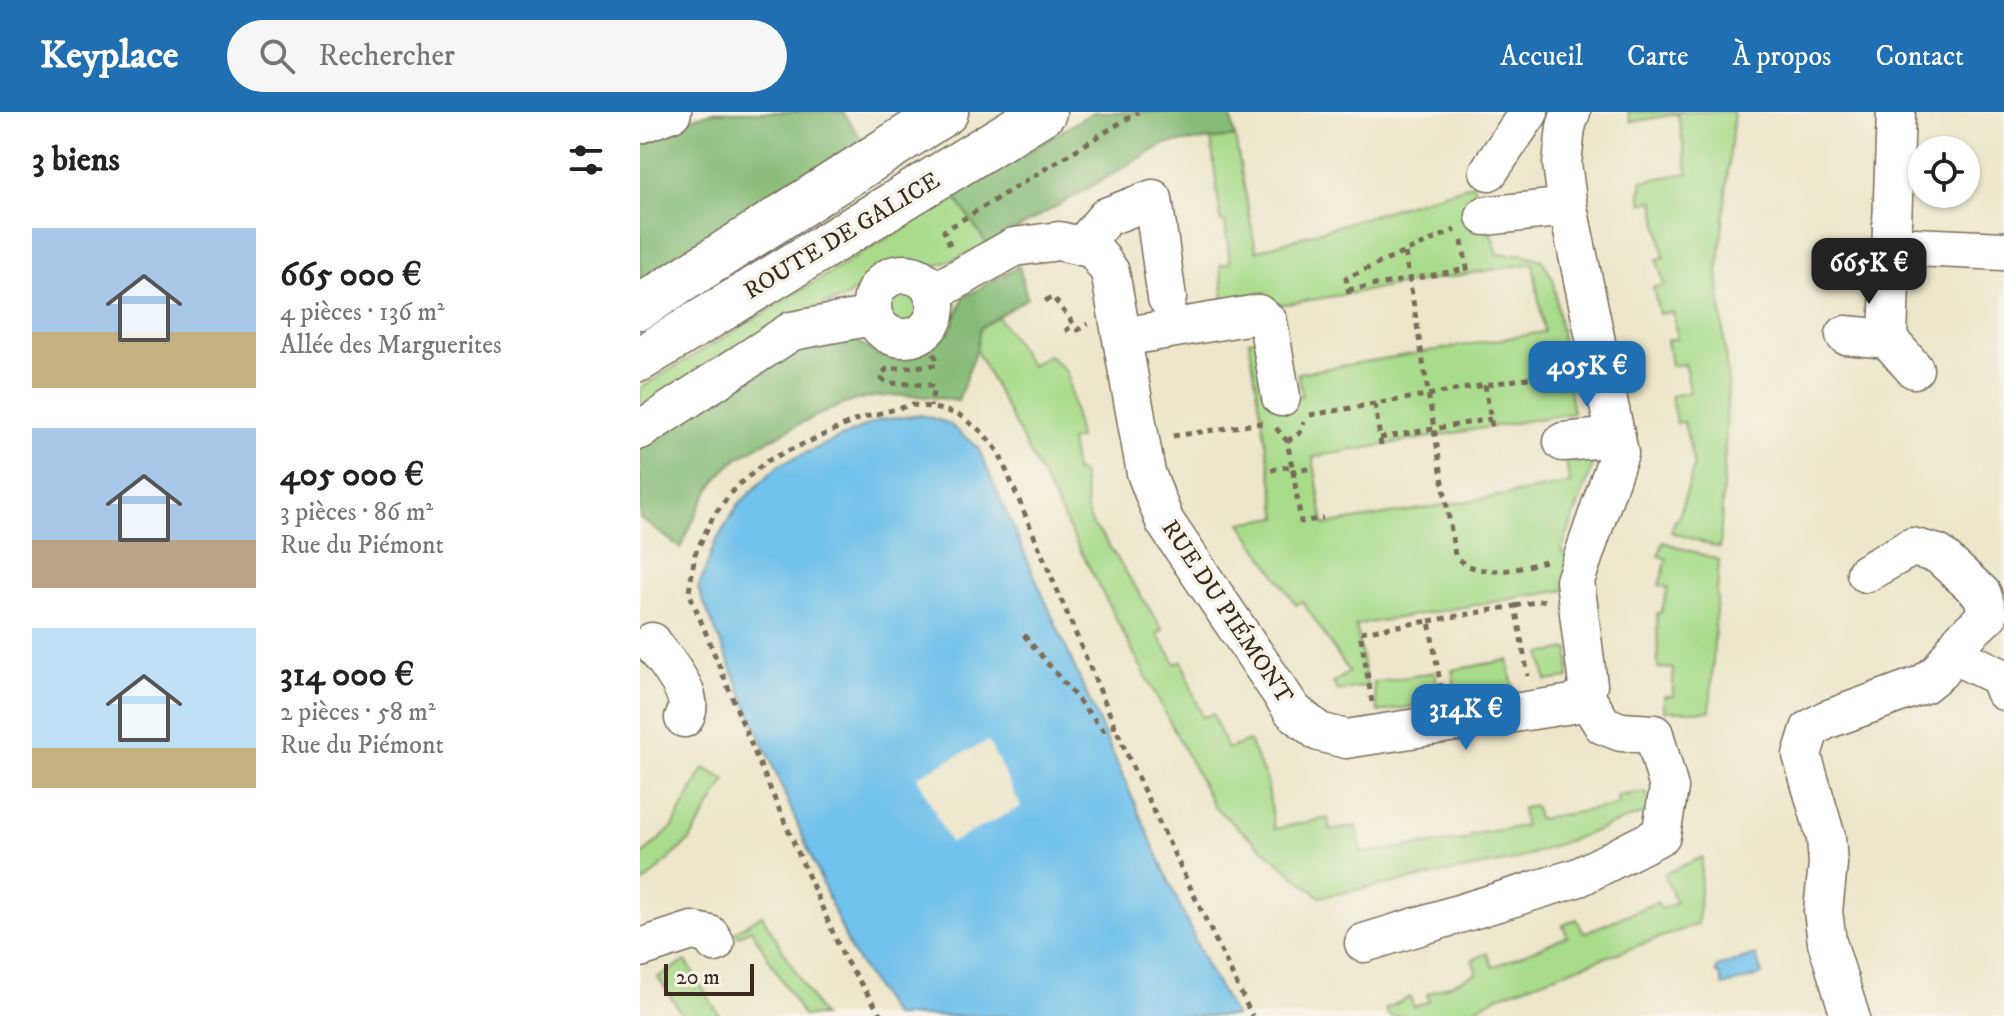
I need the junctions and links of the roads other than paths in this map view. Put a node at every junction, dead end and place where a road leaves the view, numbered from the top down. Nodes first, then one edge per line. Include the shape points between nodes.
1 (672, 112) edge
2 (946, 112) edge
3 (1044, 112) edge
4 (1529, 112) edge
5 (1571, 112) edge
6 (1896, 112) edge
7 (640, 124) edge
8 (1489, 171) dead end
9 (1568, 207) junction
10 (1485, 216) dead end
11 (1082, 246) junction
12 (1891, 246) junction
13 (2004, 251) edge
14 (933, 293) junction
15 (1167, 298) dead end
16 (640, 307) edge
17 (872, 316) junction
18 (1119, 323) junction
19 (1845, 335) dead end
20 (1888, 339) junction
21 (640, 359) edge
22 (1914, 369) dead end
23 (1278, 409) road end
24 (640, 430) edge
25 (1616, 437) junction
26 (1563, 442) dead end
27 (1866, 573) dead end
28 (652, 642) dead end
29 (1952, 654) junction
30 (2004, 691) edge
31 (1585, 696) junction
32 (684, 718) dead end
33 (715, 943) dead end
34 (1364, 943) dead end
35 (640, 948) edge
36 (1850, 1016) edge

1 - 7 street
2 - 16 main road, ROUTE DE GALICE
3 - 21 main road, ROUTE DE GALICE
4 - 8 street
5 - 9 street via 1562,164
6 - 12 street
9 - 10 street
9 - 25 street
11 - 14 street via 1059,241 1014,247
11 - 15 street via 1106,217 1153,199
11 - 18 street, RUE DU PIÉMONT via 1094,249 1110,272
12 - 13 street
12 - 20 street
14 - 17 street via 910,274 891,276 874,292
14 - 17 street via 935,314 920,334 891,336
17 - 24 street via 792,331
18 - 23 street via 1258,314 1268,322
18 - 31 street, RUE DU PIÉMONT via 1146,473 1165,522 1293,711 1319,732 1346,739 1572,704
19 - 20 street
20 - 22 street
25 - 26 street
25 - 31 street via 1619,453 1564,587 1575,581
27 - 29 street via 1912,547 1938,554 1982,594 1988,615
28 - 32 street via 685,692 689,704
29 - 30 street via 1998,676
29 - 36 street via 1924,684 1810,729 1802,755 1826,837 1827,942
31 - 34 street via 1603,725 1654,734 1669,788 1661,835 1579,877
33 - 35 street via 710,935 692,931

